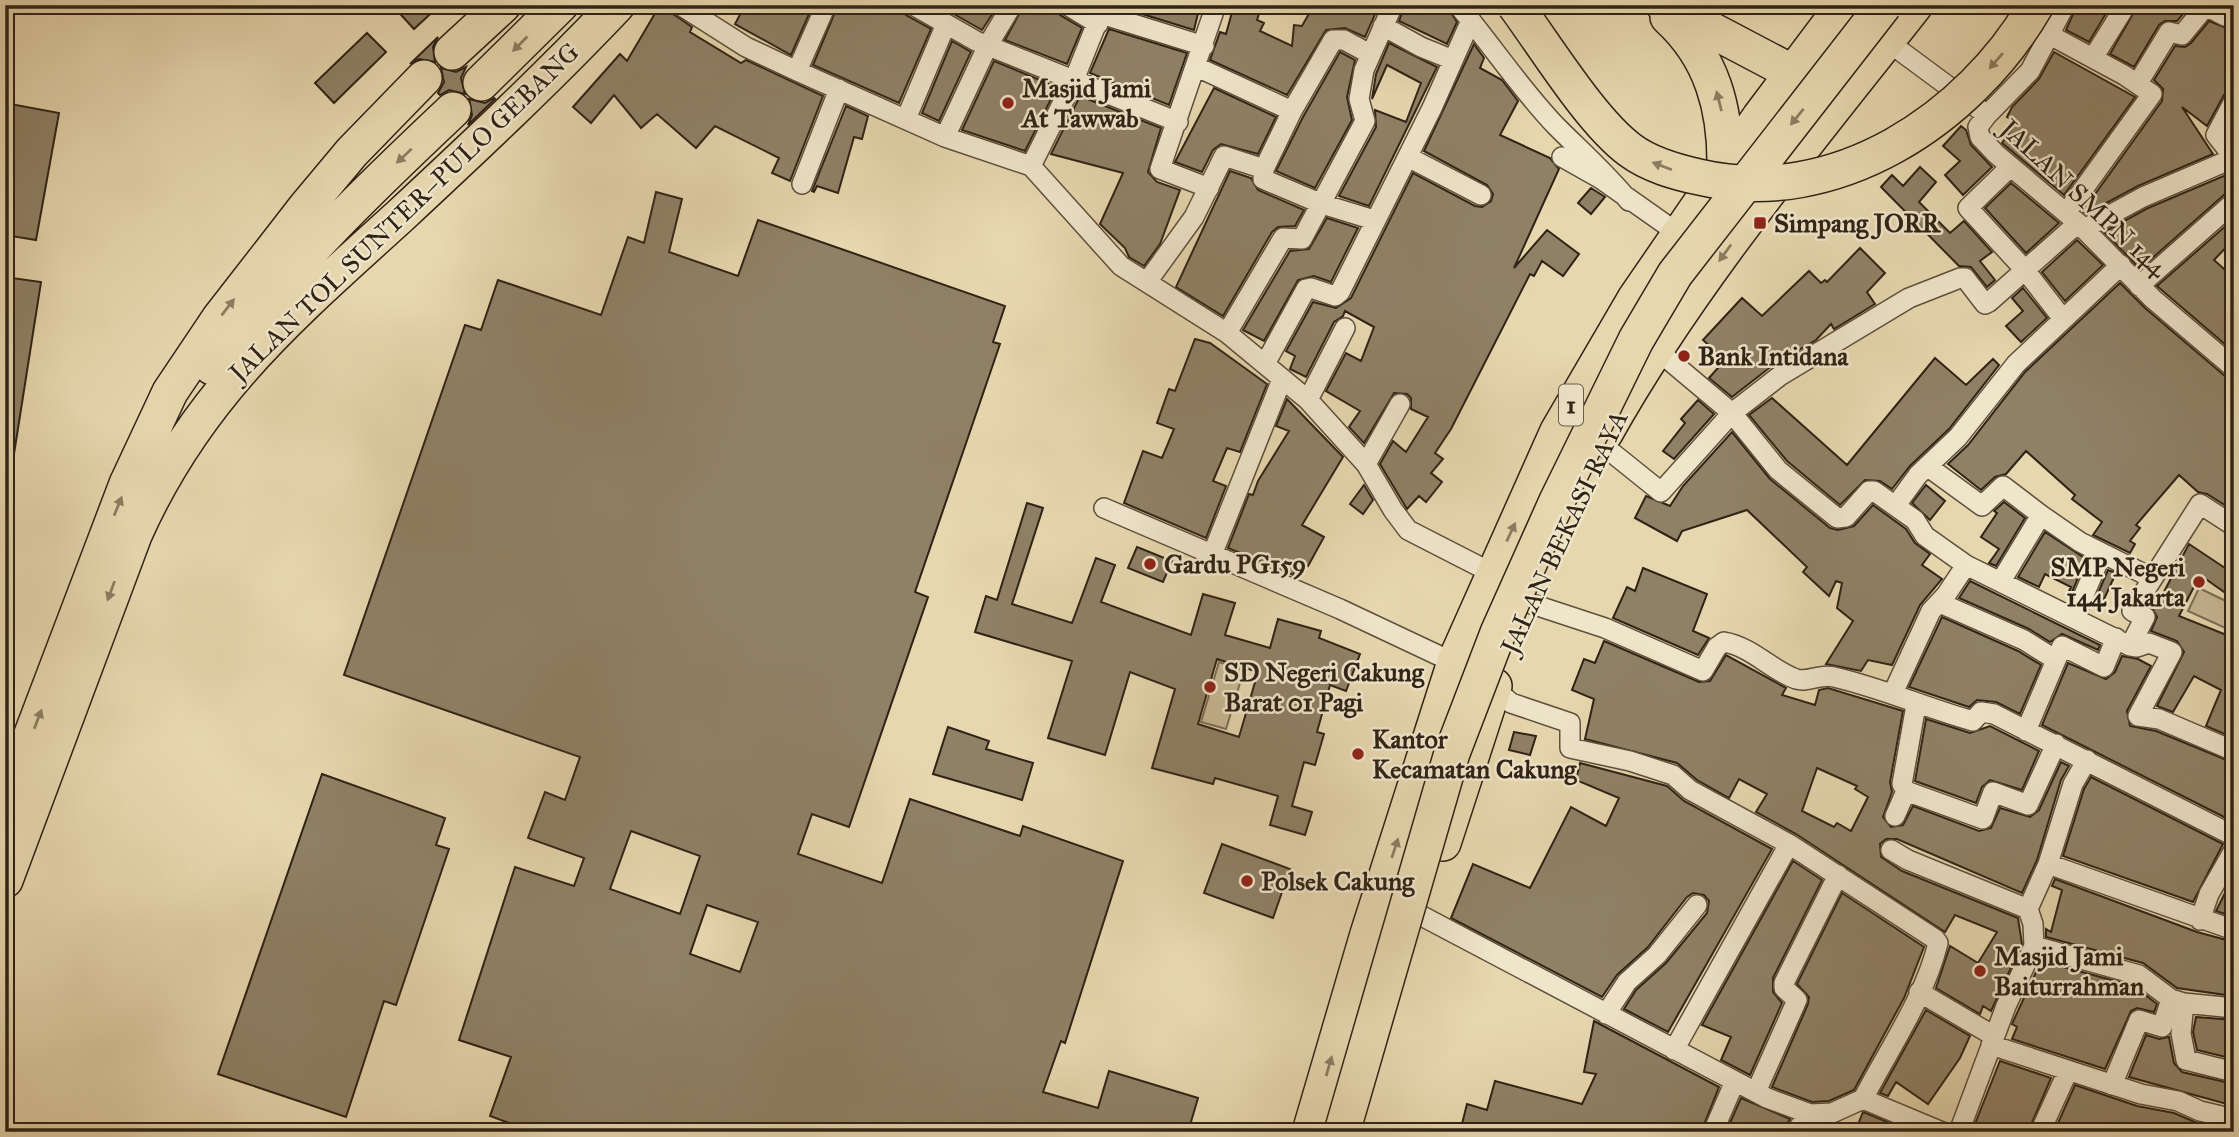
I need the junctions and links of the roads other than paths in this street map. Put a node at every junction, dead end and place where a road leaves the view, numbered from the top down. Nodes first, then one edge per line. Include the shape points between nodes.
1 (503, 5) edge
2 (560, 5) edge
3 (617, 5) edge
4 (825, 5) edge
5 (913, 5) edge
6 (1012, 5) edge
7 (1067, 5) edge
8 (1216, 5) edge
9 (1393, 5) edge
10 (1515, 5) edge
11 (1655, 5) edge
12 (1664, 5) edge
13 (1709, 5) edge
14 (1844, 5) edge
15 (1884, 5) edge
16 (1914, 5) edge
17 (2065, 5) edge
18 (2126, 5) edge
19 (2233, 5) edge
20 (682, 7) edge
21 (1465, 13) edge
22 (1101, 14) edge
23 (2043, 20) edge
24 (946, 24) junction
25 (1383, 26) junction
26 (1887, 41) junction
27 (988, 45) junction
28 (1204, 46) junction
29 (452, 52) dead end
30 (1370, 54) junction
31 (2093, 58) junction
32 (1453, 60) junction
33 (1799, 65) junction
34 (1197, 67) junction
35 (797, 71) junction
36 (424, 78) dead end
37 (1074, 80) junction
38 (481, 83) dead end
39 (2138, 83) junction
40 (839, 89) junction
41 (1847, 91) junction
42 (2234, 101) edge
43 (453, 110) dead end
44 (1292, 111) junction
45 (1987, 115) junction
46 (906, 119) junction
47 (1178, 122) junction
48 (945, 137) junction
49 (1408, 157) junction
50 (1562, 157) dead end
51 (2234, 158) edge
52 (1031, 166) junction
53 (2010, 167) junction
54 (1725, 168) junction
55 (1264, 169) junction
56 (802, 184) dead end
57 (1209, 188) junction
58 (1480, 195) dead end
59 (1766, 198) junction
60 (1629, 201) junction
61 (2234, 202) edge
62 (1322, 204) junction
63 (1374, 220) junction
64 (2076, 221) junction
65 (1679, 234) junction
66 (2121, 265) junction
67 (2025, 270) junction
68 (1147, 282) junction
69 (2140, 286) junction
70 (2063, 319) junction
71 (1345, 328) dead end
72 (1227, 334) junction
73 (1657, 350) junction
74 (1265, 364) junction
75 (2234, 368) edge
76 (1282, 379) junction
77 (1307, 400) junction
78 (1400, 404) dead end
79 (1732, 413) junction
80 (1600, 443) junction
81 (1366, 464) junction
82 (1927, 466) junction
83 (158, 484) junction
84 (1896, 505) junction
85 (1104, 508) dead end
86 (2041, 515) junction
87 (2234, 526) edge
88 (2102, 553) junction
89 (1212, 555) junction
90 (1966, 565) junction
91 (1492, 573) junction
92 (2152, 578) junction
93 (2001, 581) junction
94 (1529, 603) junction
95 (1940, 603) junction
96 (2074, 618) junction
97 (2123, 642) junction
98 (2056, 660) junction
99 (1455, 662) junction
100 (1494, 687) junction
101 (1893, 693) junction
102 (1916, 705) junction
103 (2026, 730) junction
104 (2056, 744) junction
105 (2234, 751) edge
106 (2087, 760) junction
107 (1906, 791) junction
108 (18, 807) edge
109 (1895, 816) dead end
110 (2234, 836) edge
111 (1788, 844) junction
112 (1891, 850) dead end
113 (2234, 850) edge
114 (2048, 864) junction
115 (1838, 875) junction
116 (5, 880) edge
117 (1697, 905) dead end
118 (5, 906) edge
119 (2028, 909) junction
120 (1420, 915) junction
121 (2200, 920) junction
122 (2234, 930) edge
123 (2034, 946) junction
124 (1919, 992) junction
125 (2178, 1001) junction
126 (2234, 1008) edge
127 (1606, 1014) junction
128 (1992, 1040) junction
129 (1674, 1051) junction
130 (2067, 1071) junction
131 (2234, 1072) edge
132 (1734, 1081) junction
133 (2112, 1085) junction
134 (1756, 1092) junction
135 (1863, 1099) junction
136 (1838, 1111) junction
137 (1810, 1114) junction
138 (2234, 1119) edge
139 (1922, 1127) edge
140 (1310, 1132) edge
141 (1342, 1132) edge
142 (1356, 1132) edge
143 (1713, 1132) edge
144 (1796, 1132) edge
145 (1832, 1132) edge
146 (1942, 1132) edge
147 (1959, 1132) edge
148 (2040, 1132) edge

1 - 29 highway
2 -> 38 highway
3 - 83 highway, JALAN TOL SUNTER–PULO GEBANG via 259,347 196,422
4 - 35 street
5 - 24 street
6 - 27 street
7 - 22 street
8 - 28 street
9 - 25 street
23 -> 10 highway, bridge via 2019,32 1950,107 1909,138 1833,171 1752,184 1683,173 1631,151 1605,127
54 -> 11 highway via 1720,105 1707,66 1685,34
12 - 33 highway
13 - 33 highway
14 - 33 highway, JALAN BEKASI RAYA / 1
15 -> 141 highway, bridge via 1675,274 1636,340 1552,511 1497,633 1452,753
16 - 26 highway, JALAN BEKASI RAYA / 1
17 - 23 street
18 - 31 street
19 - 39 street via 2225,16 2206,6 2182,35 2169,32
20 - 35 street via 746,47
21 - 32 street
21 - 60 street via 1557,127
22 - 28 street
22 - 37 street
23 - 31 street
23 - 45 street via 2029,71
24 - 27 street
24 - 46 street
25 - 30 street
25 - 32 street
26 - 41 highway, JALAN BEKASI RAYA / 1
26 - 45 street, JALAN SMPN 144
27 - 37 street
27 - 48 street
28 - 34 street
30 - 44 street via 1344,40 1333,40
30 - 62 street via 1359,99 1365,121
31 - 39 street
32 - 49 street
33 - 41 highway via 1829,71
33 - 54 highway, JALAN BEKASI RAYA / 1
34 - 44 street
34 - 47 street
35 - 40 street
108 -> 36 highway, JALAN TOL SUNTER–PULO GEBANG via 127,484 170,392 219,319 306,207
37 - 47 street
37 - 52 street
39 - 64 street via 2150,90 2151,98
40 - 46 street
40 - 56 street
41 - 59 highway, JALAN BEKASI RAYA / 1
42 - 51 street via 2216,135
43 -> 83 highway via 343,217 232,341 181,418 161,463
44 - 55 street
45 - 53 street, JALAN SMPN 144 via 1977,133
46 - 48 street
47 - 57 street via 1160,169
48 - 52 street
49 - 58 street
49 - 63 street
50 - 60 street
51 - 64 street
52 - 68 street via 1121,266
53 - 64 street, JALAN SMPN 144
53 - 67 street via 1968,208
54 - 59 highway
54 - 65 highway, JALAN BEKASI RAYA / 1
55 - 57 street via 1228,154
55 - 62 street via 1263,179
57 - 68 street via 1195,217
59 -> 73 highway, JALAN BEKASI RAYA / 1
60 - 65 street
61 - 69 street
62 - 63 street
62 - 72 street via 1302,239 1283,238
63 - 74 street via 1338,295 1306,289
64 - 66 street, JALAN SMPN 144
64 - 67 street
91 -> 65 highway, JALAN BEKASI RAYA / 1 via 1579,390
66 - 69 street, JALAN SMPN 144
66 - 70 street
67 - 70 street
67 - 79 street via 1985,304 1965,278 1909,298 1782,375
68 - 72 street
69 - 75 street, JALAN SMPN 144
70 - 82 street via 2016,364 1950,446
71 - 77 street
72 - 74 street
73 - 79 street
73 - 80 highway, JALAN BEKASI RAYA / 1
74 - 76 street
76 - 77 street
76 - 89 street
77 - 81 street
78 - 81 street
79 - 80 street via 1661,492
79 - 84 street via 1778,470 1837,518 1846,517 1874,491
80 - 94 highway, JALAN BEKASI RAYA / 1
81 - 91 street via 1408,530
82 - 84 street
82 - 86 street via 1982,506 2003,486
83 -> 108 highway, JALAN TOL SUNTER–PULO GEBANG
84 - 90 street via 1915,520 1925,536
85 - 89 street
86 - 88 street
86 - 93 street
87 - 92 street via 2200,504
88 - 92 street
88 - 96 street
89 - 99 street
90 - 93 street
90 - 95 street
91 - 99 highway, JALAN BEKASI RAYA / 1
92 - 97 street via 2132,611 2145,617
93 - 96 street
94 - 100 highway, JALAN BEKASI RAYA / 1
94 - 101 street via 1605,628 1703,671 1724,642 1796,678 1831,676
95 - 98 street via 2024,640
95 - 101 street via 1931,611
96 - 97 street
97 - 98 street via 2104,667 2062,646
97 - 105 street via 2137,647 2149,643 2172,652 2138,716 2159,719
98 - 103 street
99 - 100 street
140 -> 99 highway, JALAN BEKASI RAYA / 1
100 - 111 street via 1511,703 1570,723 1570,748 1673,775 1690,790
100 - 120 highway, JALAN BEKASI RAYA / 1
101 - 102 street
102 - 103 street via 1973,720 1987,712
102 - 107 street via 1902,784
103 - 104 street
104 - 106 street
104 - 107 street via 2028,805 1993,792 1983,819
106 - 110 street
106 - 114 street via 2073,784
107 - 109 street
108 - 116 highway
108 - 118 highway
111 - 115 street
111 - 129 street
112 - 119 street
113 - 121 street
114 - 119 street
114 - 121 street
115 - 124 street via 1938,943
115 - 134 street via 1784,983 1797,1000
117 - 127 street via 1657,956 1627,982
119 - 123 street
120 - 127 street
120 - 142 highway, JALAN BEKASI RAYA / 1
121 - 122 street
123 - 125 street via 2139,975
123 - 128 street
124 - 128 street
124 - 135 street
125 - 126 street
125 - 131 street via 2186,1060
125 - 133 street via 2162,1027 2139,1020
127 - 129 street
128 - 130 street
128 - 147 street
129 - 132 street
130 - 133 street
130 - 148 street
132 - 134 street
132 - 143 street
133 - 138 street
134 - 137 street
135 - 136 street
135 - 139 street
136 - 137 street
136 - 145 street
137 - 144 street
139 - 146 street

